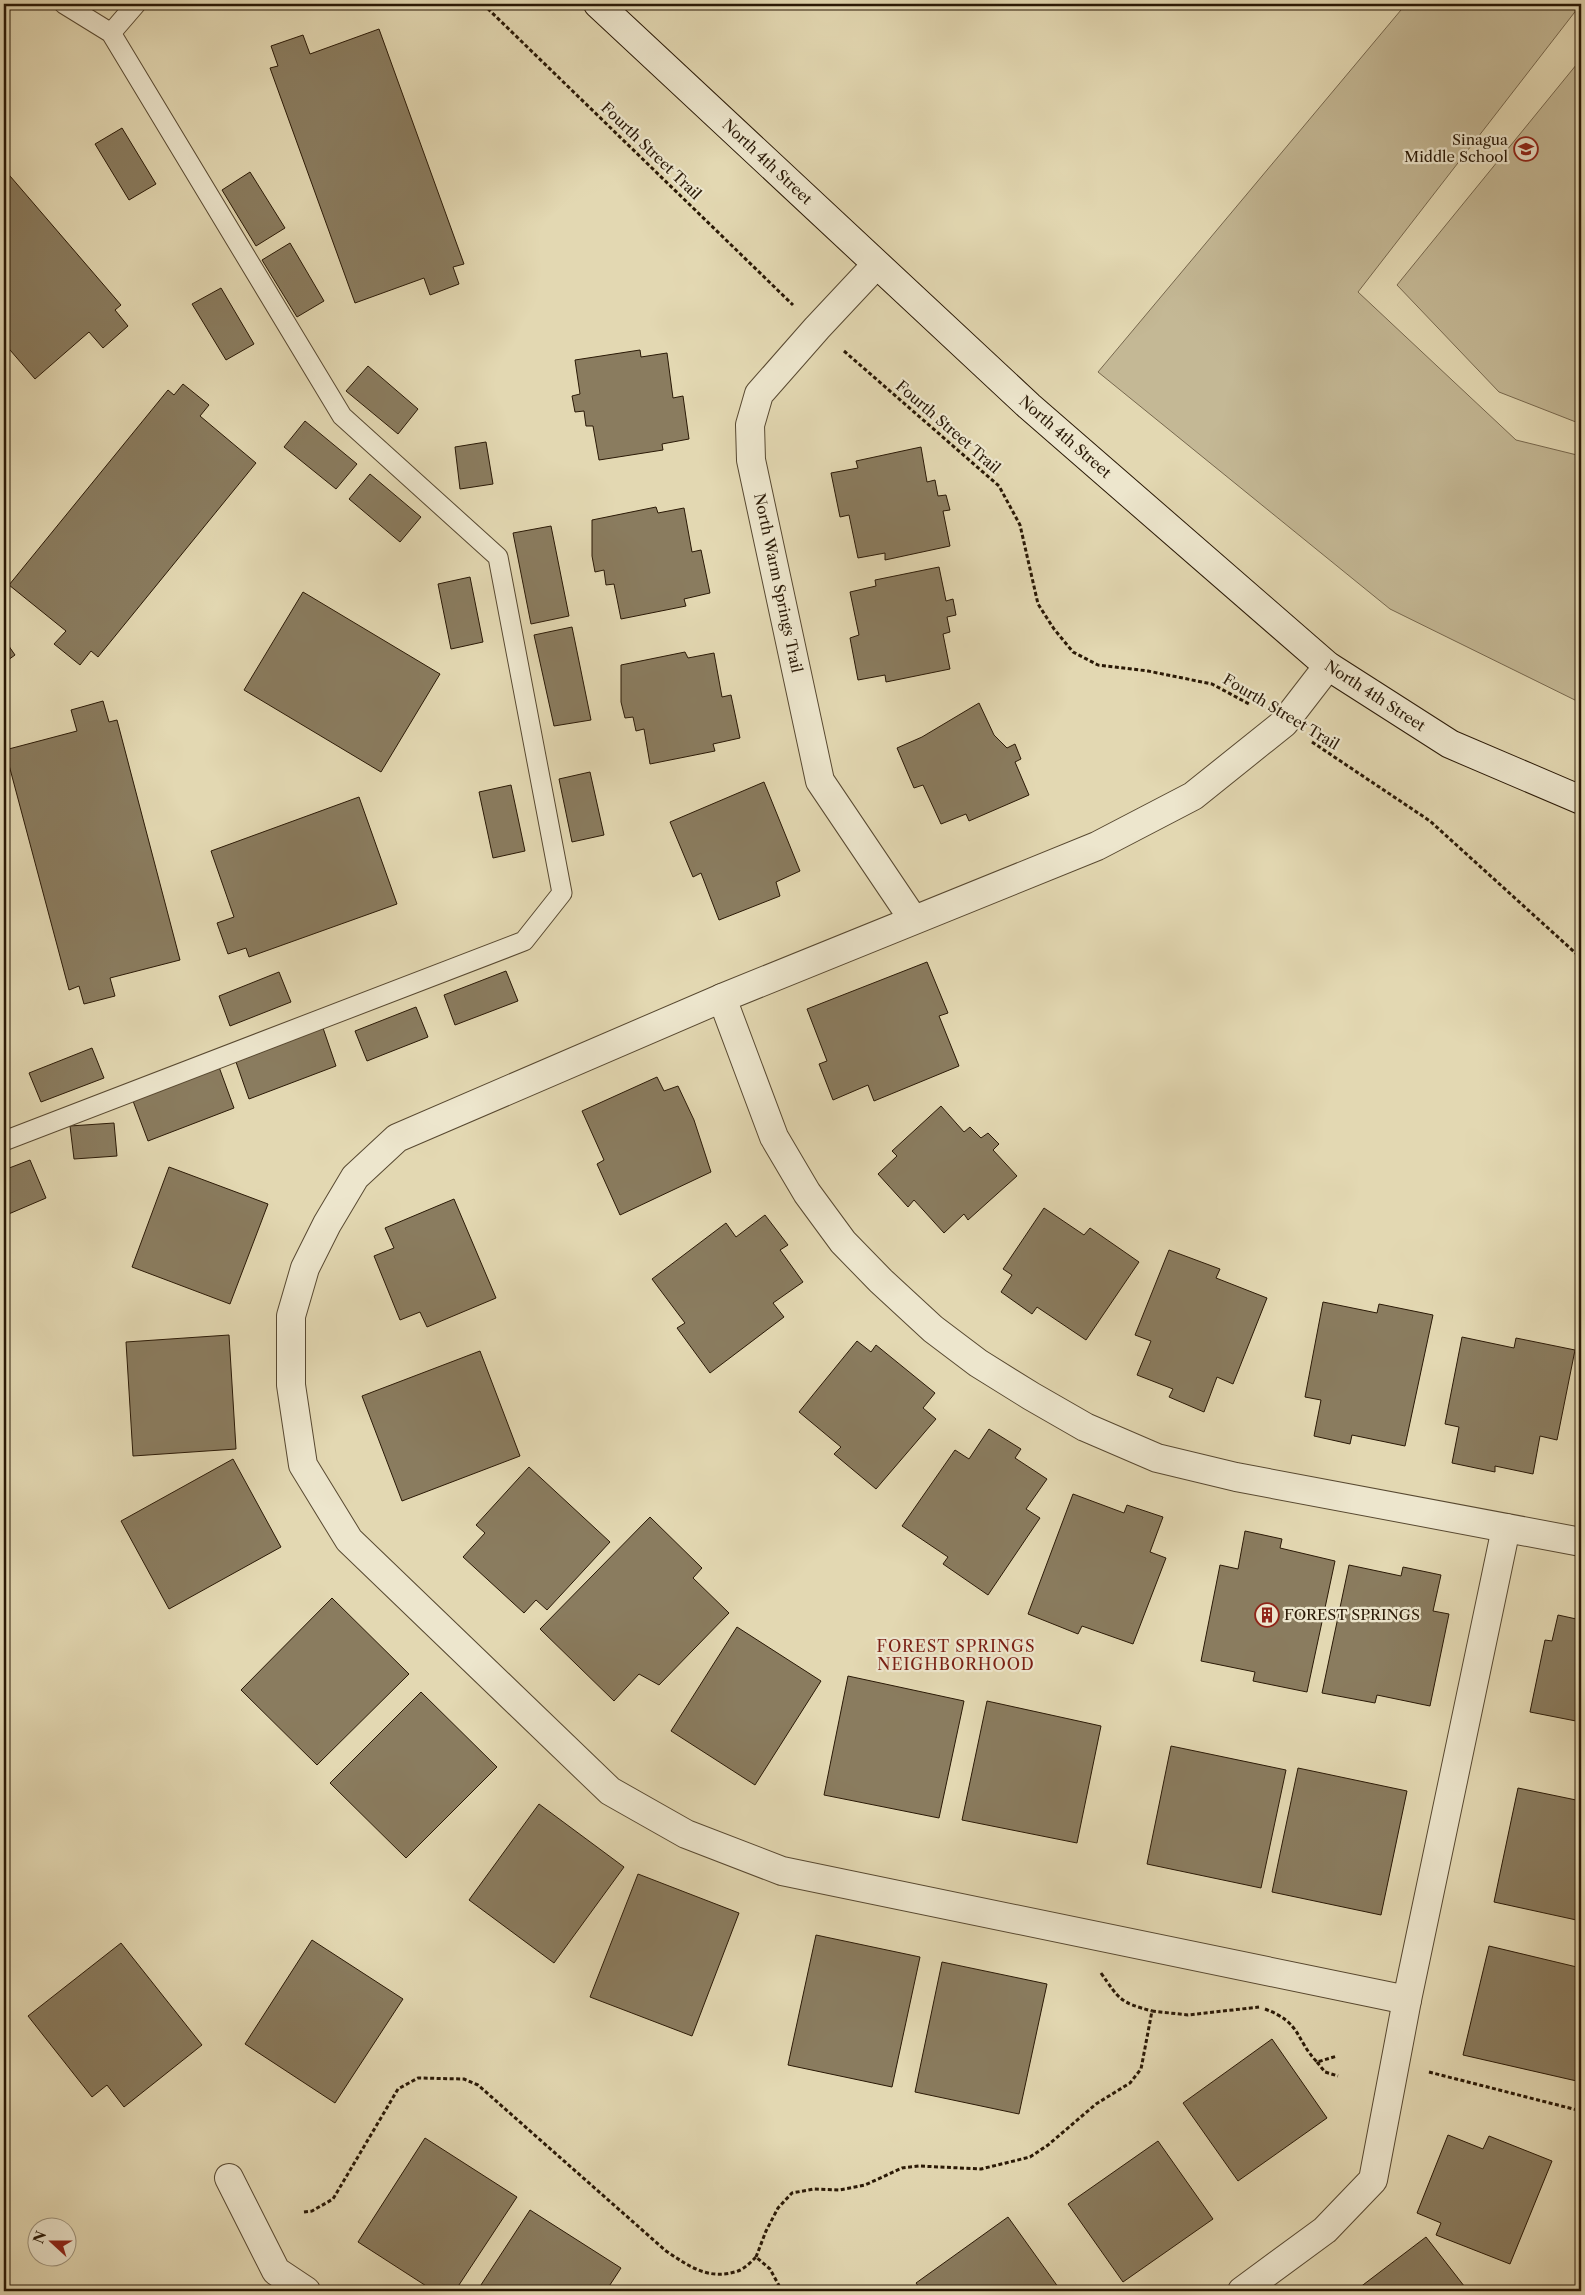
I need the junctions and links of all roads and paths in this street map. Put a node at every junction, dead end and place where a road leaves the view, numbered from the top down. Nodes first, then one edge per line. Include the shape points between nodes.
1 (64, 4) edge
2 (136, 4) edge
3 (484, 4) edge
4 (598, 4) edge
5 (111, 33) junction
6 (876, 265) junction
7 (816, 328) junction
8 (1328, 666) junction
9 (1284, 723) junction
10 (1581, 800) edge
11 (913, 919) junction
12 (1581, 958) edge
13 (722, 998) junction
14 (4, 1141) edge
15 (1506, 1528) junction
16 (1581, 1542) edge
17 (1100, 1971) dead end
18 (1407, 2000) junction
19 (1152, 2011) junction
20 (1337, 2056) dead end
21 (1317, 2062) junction
22 (1394, 2063) junction
23 (1338, 2076) dead end
24 (1581, 2111) edge
25 (229, 2178) dead end
26 (304, 2212) dead end
27 (756, 2257) junction
28 (306, 2291) edge
29 (782, 2291) edge
30 (1242, 2291) edge

1 - 5 lane
2 - 5 lane
3 - 7 path, Fourth Street Trail
4 - 6 street, North 4th Street
5 - 14 lane via 342,416 498,557 562,893 524,941
6 - 7 street, North Warm Springs Trail
6 - 8 street, North 4th Street via 1029,406
7 - 9 path, Fourth Street Trail via 999,486 1020,526 1038,604 1073,652 1098,666 1148,671 1212,684
7 - 11 street, North Warm Springs Trail via 759,394 750,425 751,460 820,781
8 - 9 street
8 - 10 street, North 4th Street via 1450,744
9 - 11 street via 1193,796 1097,846
9 - 12 path, Fourth Street Trail via 1430,820
11 - 13 street
13 - 15 street via 774,1137 807,1192 843,1242 881,1281 933,1329 978,1363 1085,1427 1157,1458 1236,1477
13 - 18 street via 397,1138 356,1177 305,1268 290,1316 291,1385 303,1465 349,1540 610,1791 686,1834 782,1871
15 - 16 street
15 - 18 street
17 - 19 path via 1120,2000
18 - 22 street
19 - 21 path via 1188,2015 1261,2007 1278,2014 1295,2027
19 - 27 path via 1141,2069 1130,2083 1090,2109 1030,2157 981,2169 902,2168 865,2185 792,2193 778,2208
20 - 21 path
21 - 23 path via 1325,2072
22 - 24 path
22 - 30 street via 1373,2180 1325,2230
25 - 28 street via 276,2271
26 - 27 path via 334,2198 398,2089 418,2078 464,2079 478,2085 666,2251 695,2271 718,2275 739,2271
27 - 29 path via 770,2269

